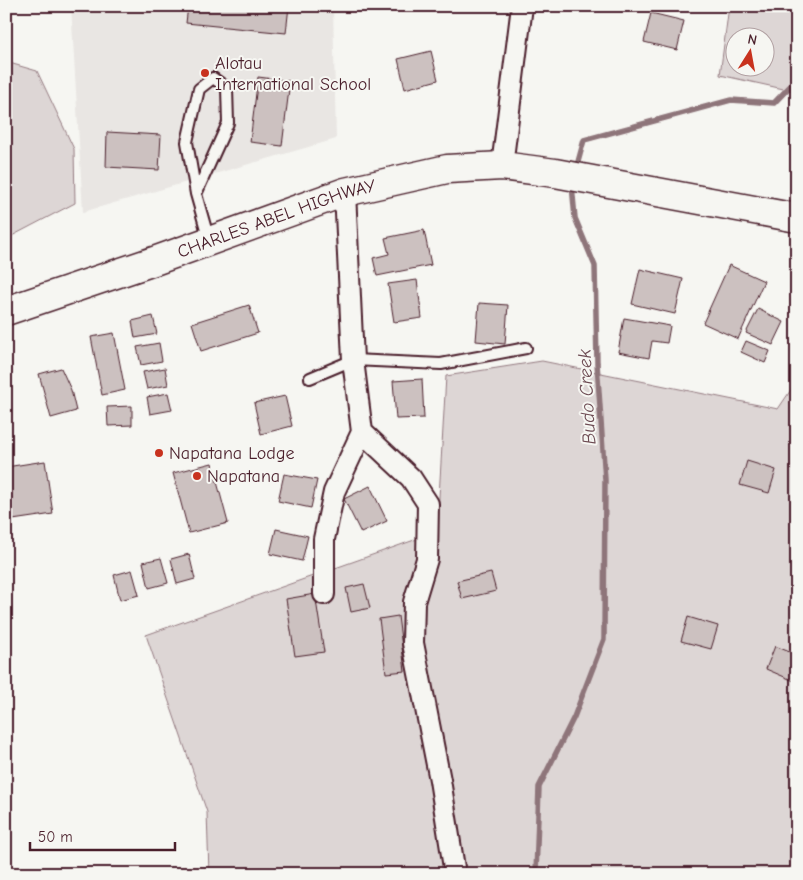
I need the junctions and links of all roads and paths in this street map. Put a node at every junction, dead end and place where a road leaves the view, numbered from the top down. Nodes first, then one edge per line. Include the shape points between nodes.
1 (522, 6) edge
2 (502, 166) junction
3 (345, 192) junction
4 (196, 194) junction
5 (797, 218) edge
6 (209, 241) junction
7 (6, 311) edge
8 (526, 348) dead end
9 (353, 360) junction
10 (310, 378) dead end
11 (362, 432) junction
12 (324, 594) dead end
13 (455, 874) edge

1 - 2 street
2 - 3 main road, CHARLES ABEL HIGHWAY via 447,169
2 - 5 main road, CHARLES ABEL HIGHWAY
3 - 6 main road, CHARLES ABEL HIGHWAY
3 - 9 street
4 - 4 lane via 187,142 199,89 213,78 227,88 228,123
4 - 6 lane
6 - 7 main road, CHARLES ABEL HIGHWAY
8 - 9 lane via 441,364
9 - 10 lane
9 - 11 street
11 - 12 street via 334,492 324,539
11 - 13 street via 411,478 428,504 427,559 414,602 413,643

